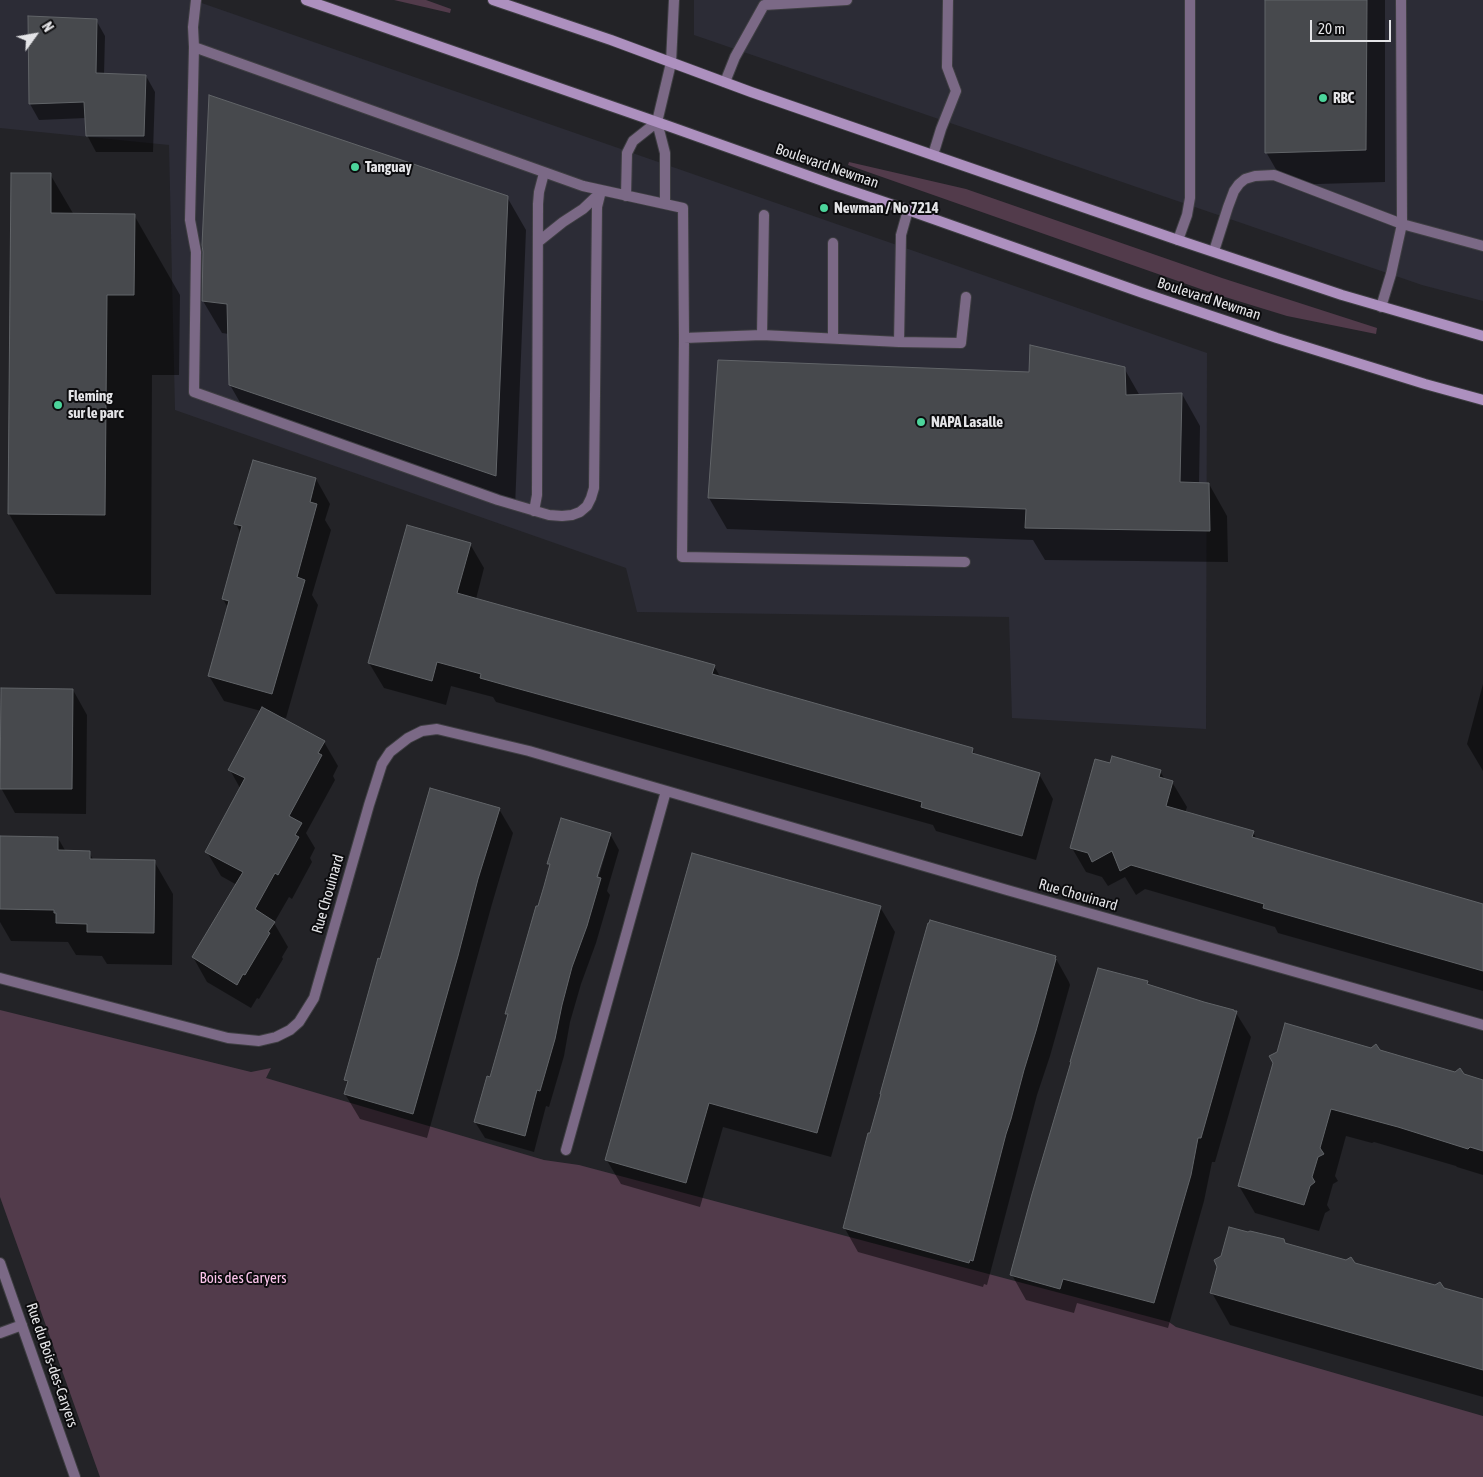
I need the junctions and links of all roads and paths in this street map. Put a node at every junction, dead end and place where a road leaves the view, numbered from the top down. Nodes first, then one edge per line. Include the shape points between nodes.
1 (196, 0) edge
2 (306, 0) edge
3 (493, 0) edge
4 (674, 0) edge
5 (847, 0) edge
6 (948, 0) edge
7 (1190, 0) edge
8 (1401, 0) edge
9 (194, 46) junction
10 (671, 63) junction
11 (725, 82) junction
12 (657, 122) junction
13 (933, 155) junction
14 (544, 173) junction
15 (601, 191) junction
16 (626, 196) junction
17 (666, 204) junction
18 (908, 210) junction
19 (764, 215) dead end
20 (1402, 224) junction
21 (1178, 240) junction
22 (538, 242) junction
23 (833, 243) dead end
24 (1483, 246) edge
25 (1214, 252) junction
26 (966, 297) dead end
27 (1381, 307) junction
28 (762, 335) junction
29 (1483, 336) edge
30 (684, 338) junction
31 (833, 338) junction
32 (899, 342) junction
33 (1483, 400) edge
34 (534, 511) junction
35 (965, 562) dead end
36 (666, 791) junction
37 (0, 978) edge
38 (1483, 1025) edge
39 (566, 1150) dead end
40 (0, 1263) edge
41 (22, 1325) junction
42 (0, 1333) edge
43 (75, 1477) edge

1 - 9 street
2 - 12 main road, Boulevard Newman
3 - 10 main road
4 - 10 street
5 - 11 street via 764,5
6 - 13 street via 947,67 956,91
7 - 21 street via 1190,198
8 - 20 street
9 - 14 street
9 - 34 street via 190,220 196,252 194,392
10 - 11 main road
10 - 12 street
11 - 13 main road
12 - 16 street via 633,141 627,153
12 - 17 street via 665,153
12 - 18 main road, Boulevard Newman
13 - 21 main road
14 - 15 street
14 - 22 street via 539,192
15 - 16 street
15 - 22 street via 583,209
15 - 34 street via 598,207 592,498 580,512 572,515
16 - 17 street
17 - 30 street via 683,208
18 - 32 street via 901,234
18 - 33 main road, Boulevard Newman via 1277,338
19 - 28 street
20 - 24 street
20 - 25 street via 1274,175 1255,176 1244,179 1234,191
20 - 27 street
21 - 25 main road
22 - 34 street via 537,495
23 - 31 street
25 - 27 main road
26 - 32 street via 962,343
27 - 29 main road
28 - 30 street
28 - 31 street
30 - 35 street via 682,557
31 - 32 street
36 - 37 street, Rue Chouinard via 444,730 428,730 408,738 390,752 378,774 314,998 299,1022 276,1037 259,1041 228,1038
36 - 38 street, Rue Chouinard
36 - 39 street
40 - 41 street, Rue du Bois-des-Caryers
41 - 42 street
41 - 43 street, Rue du Bois-des-Caryers

